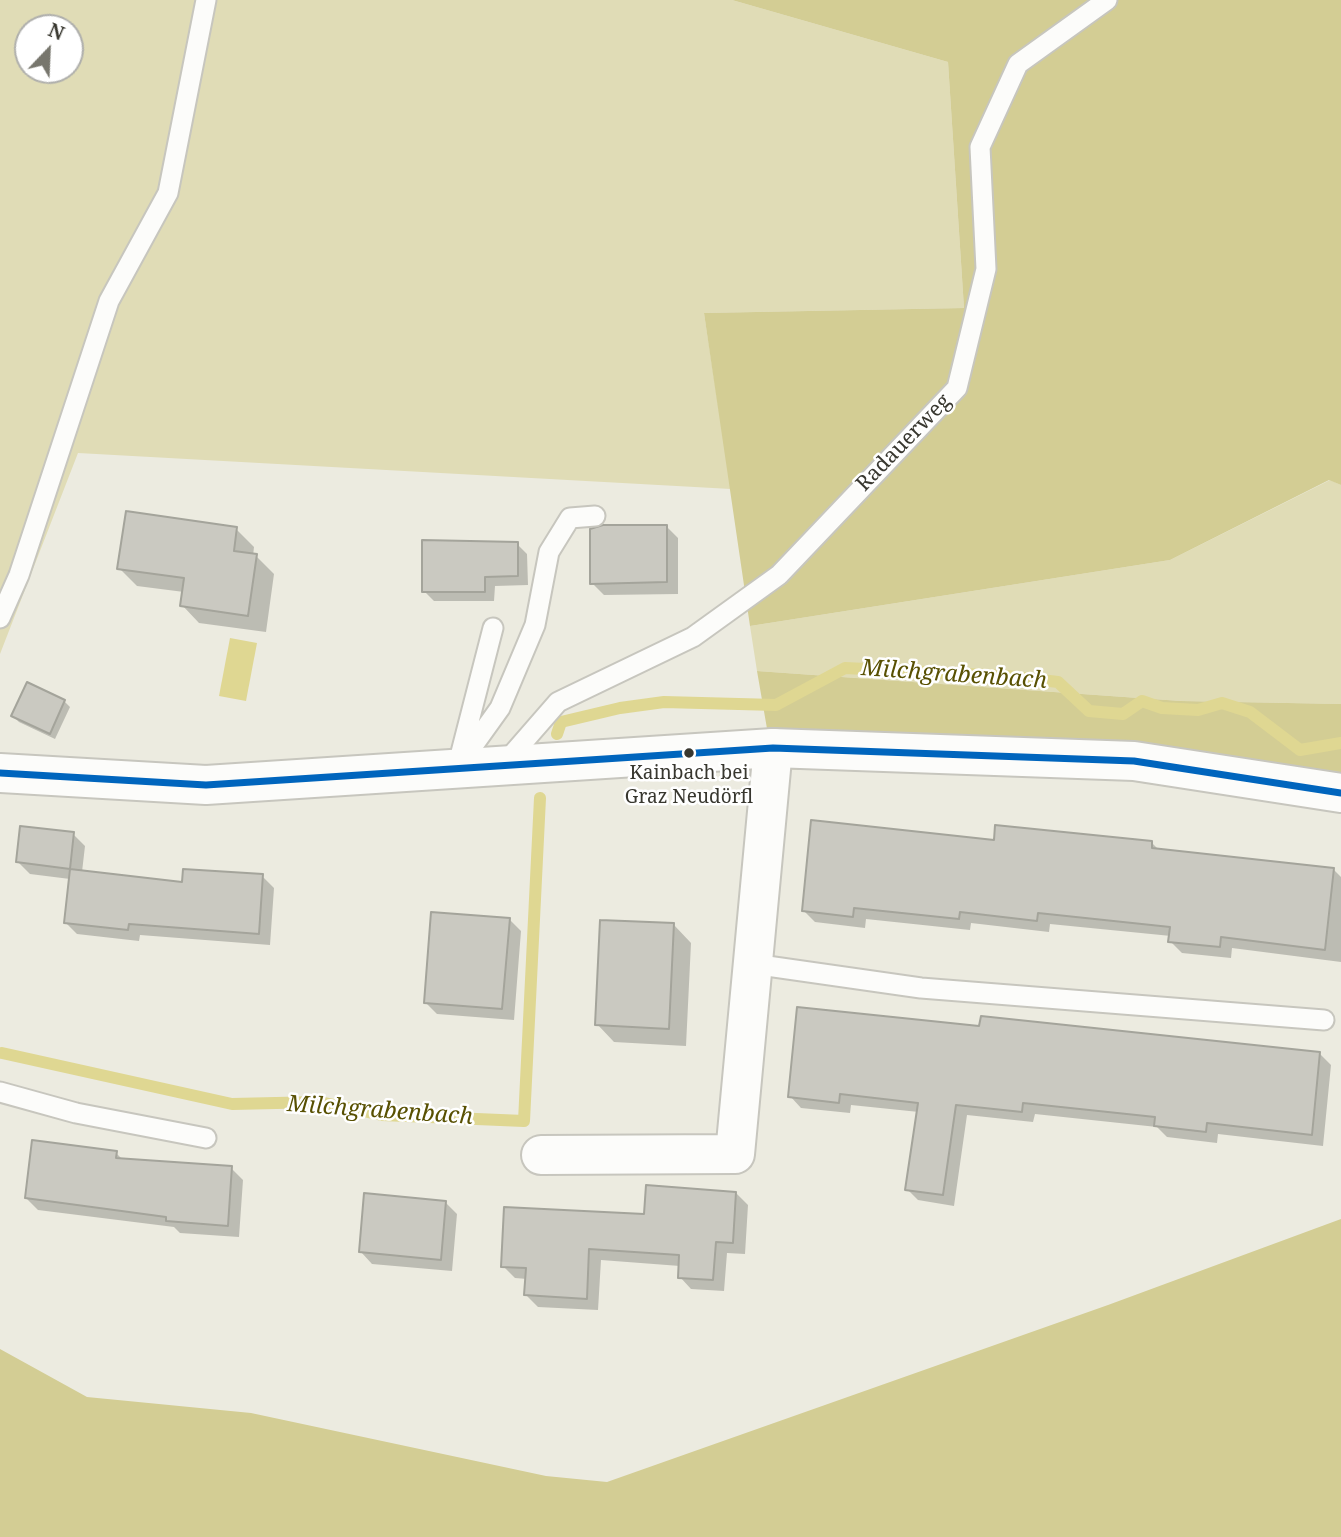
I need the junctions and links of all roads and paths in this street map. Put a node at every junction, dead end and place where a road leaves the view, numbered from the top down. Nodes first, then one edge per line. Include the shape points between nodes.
1 (206, 0) edge
2 (1107, 0) edge
3 (596, 516) dead end
4 (0, 618) edge
5 (493, 628) dead end
6 (773, 748) junction
7 (503, 765) junction
8 (457, 768) junction
9 (0, 773) edge
10 (1341, 793) edge
11 (753, 964) junction
12 (1324, 1020) dead end
13 (0, 1092) edge
14 (206, 1138) dead end
15 (541, 1155) dead end

1 - 4 lane via 168,193 109,301 19,575
2 - 7 lane, Radauerweg via 1018,64 980,147 986,269 957,388 779,575 693,637 558,702
3 - 8 lane via 570,518 549,552 535,625 500,708
5 - 8 lane
6 - 7 main road
6 - 10 main road via 1134,761
6 - 11 main road
7 - 8 main road
8 - 9 main road via 206,785
11 - 12 lane via 921,988
11 - 15 main road via 735,1154
13 - 14 lane via 76,1113

